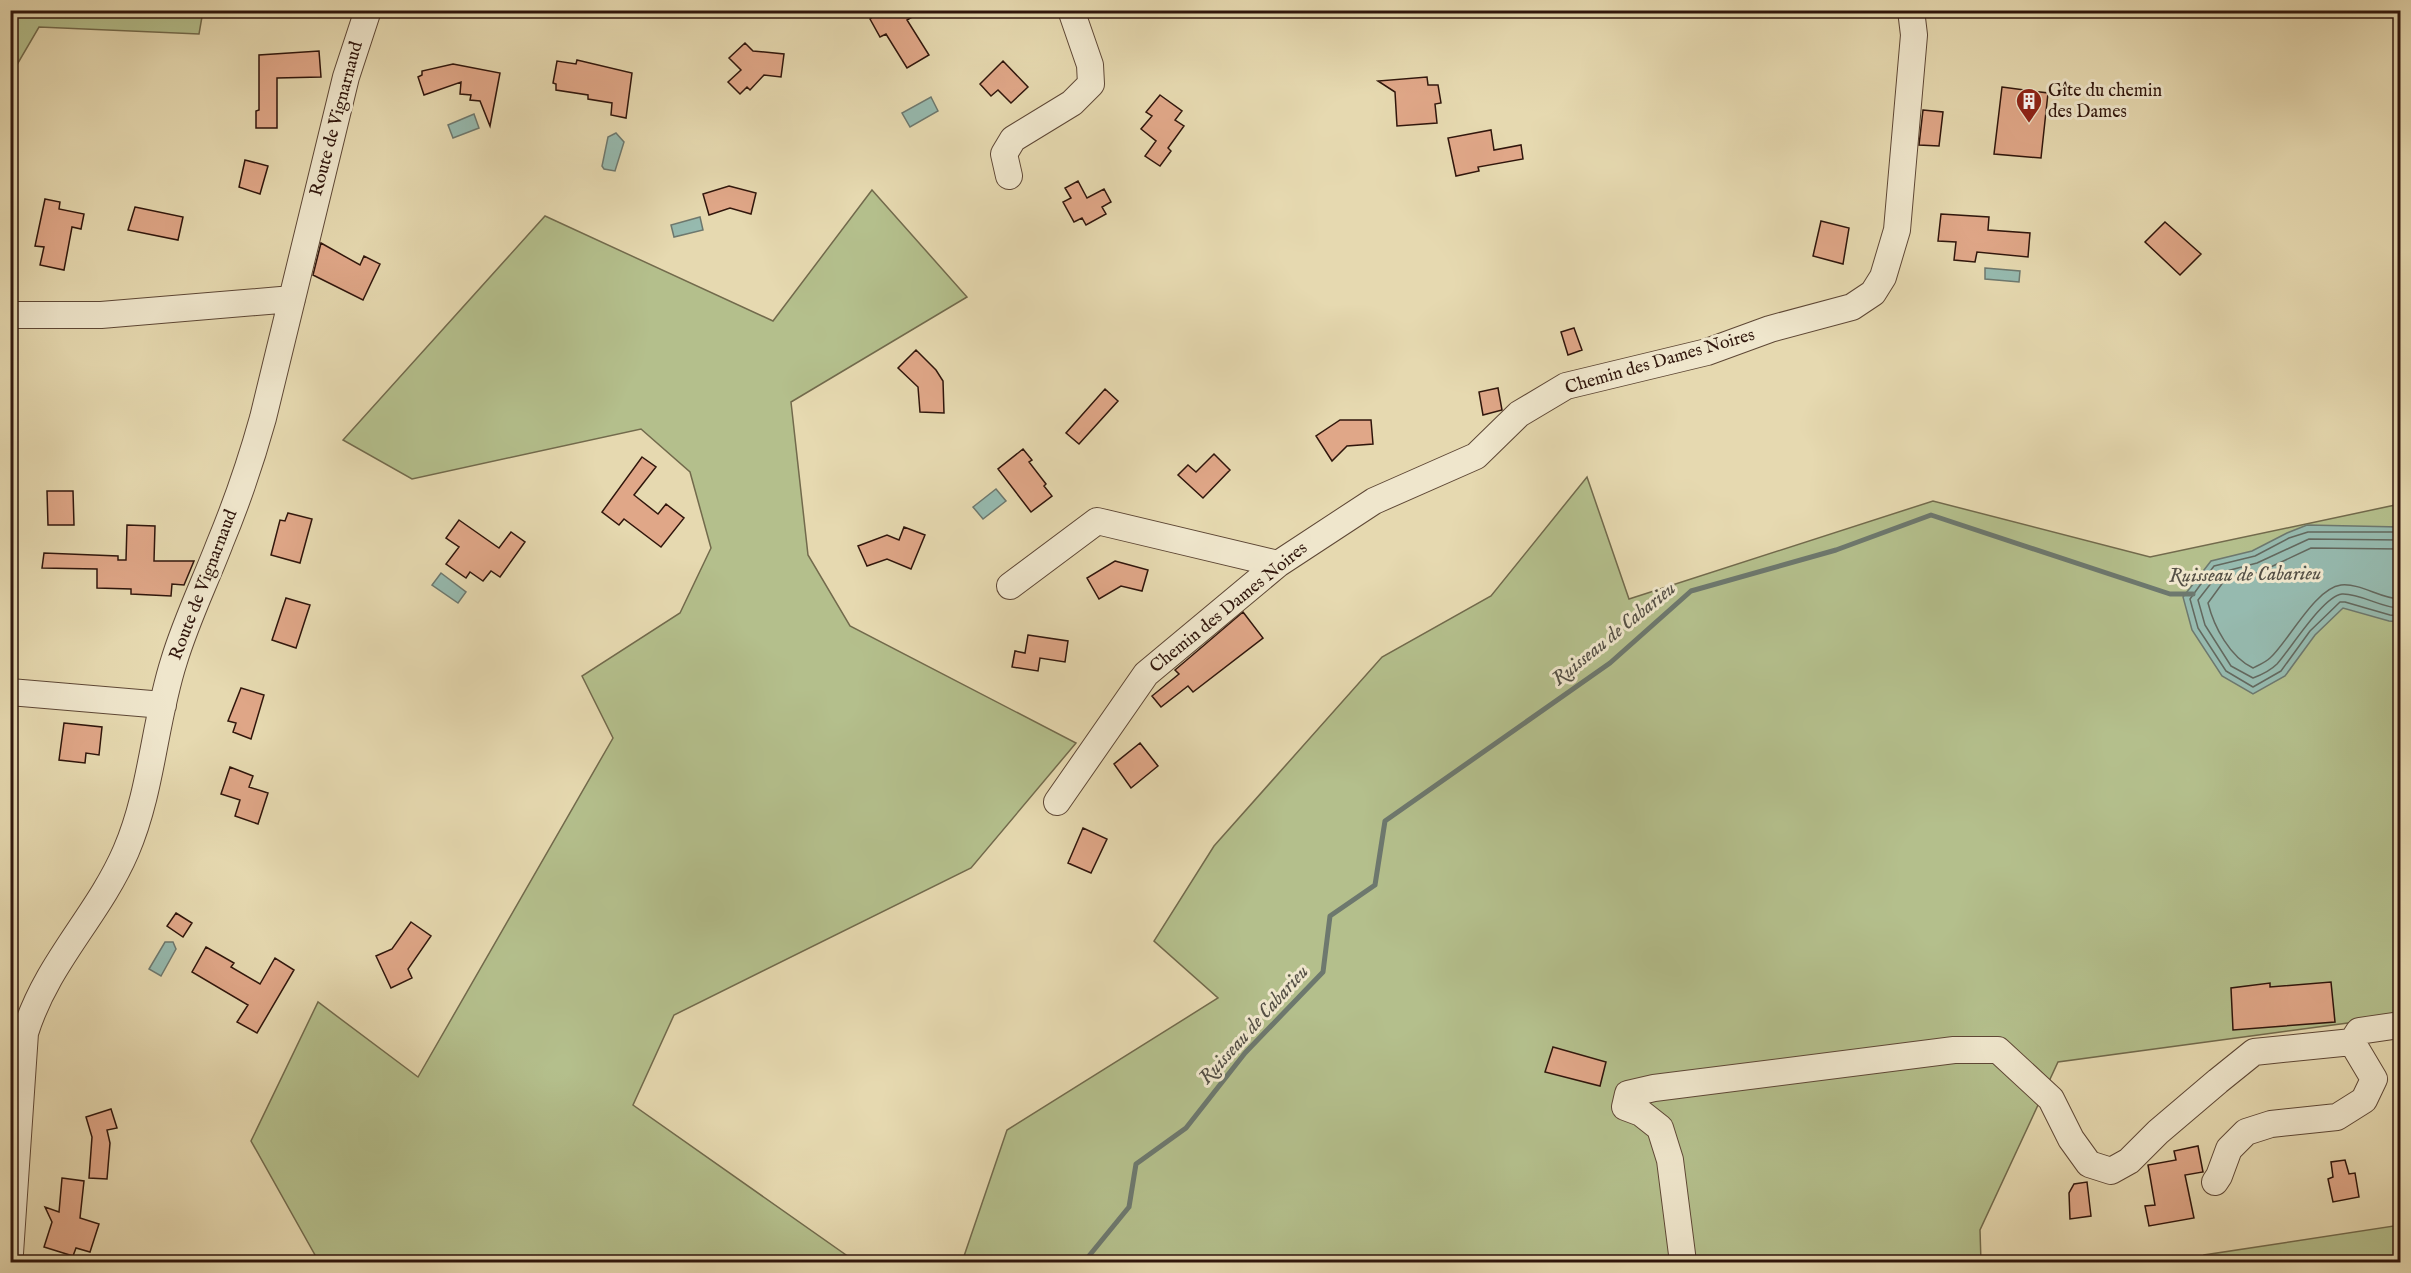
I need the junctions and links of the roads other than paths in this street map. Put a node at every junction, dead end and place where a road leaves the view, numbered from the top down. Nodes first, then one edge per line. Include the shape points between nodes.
1 (368, 10) edge
2 (1071, 10) edge
3 (1911, 10) edge
4 (1009, 176) dead end
5 (292, 299) junction
6 (10, 315) edge
7 (1278, 564) junction
8 (1010, 586) dead end
9 (10, 692) edge
10 (164, 705) junction
11 (1057, 802) dead end
12 (2400, 1025) edge
13 (18, 1037) edge
14 (2352, 1042) junction
15 (2215, 1182) dead end
16 (10, 1253) edge
17 (1683, 1263) edge

1 - 5 street, Route de Vignarnaud via 346,77
2 - 4 street via 1090,65 1091,84 1072,103 1013,138 1004,154
3 - 7 street, Chemin des Dames Noires via 1914,35 1897,230 1883,278 1873,293 1852,307 1770,329 1707,352 1566,386 1520,414 1476,456 1374,501
5 - 6 street via 101,315
5 - 10 street, Route de Vignarnaud via 248,470 184,629
7 - 8 street via 1098,521
7 - 11 street, Chemin des Dames Noires via 1146,674
9 - 10 street
10 - 13 street, Route de Vignarnaud via 126,850 49,975
12 - 14 street via 2359,1031
13 - 16 street, Route de Vignarnaud
14 - 15 street via 2374,1079 2364,1100 2337,1118 2271,1124 2246,1132 2229,1149
14 - 17 street via 2254,1052 2129,1161 2111,1171 2089,1164 2051,1099 1998,1050 1954,1050 1628,1094 1625,1107 1641,1113 1660,1128 1670,1160

